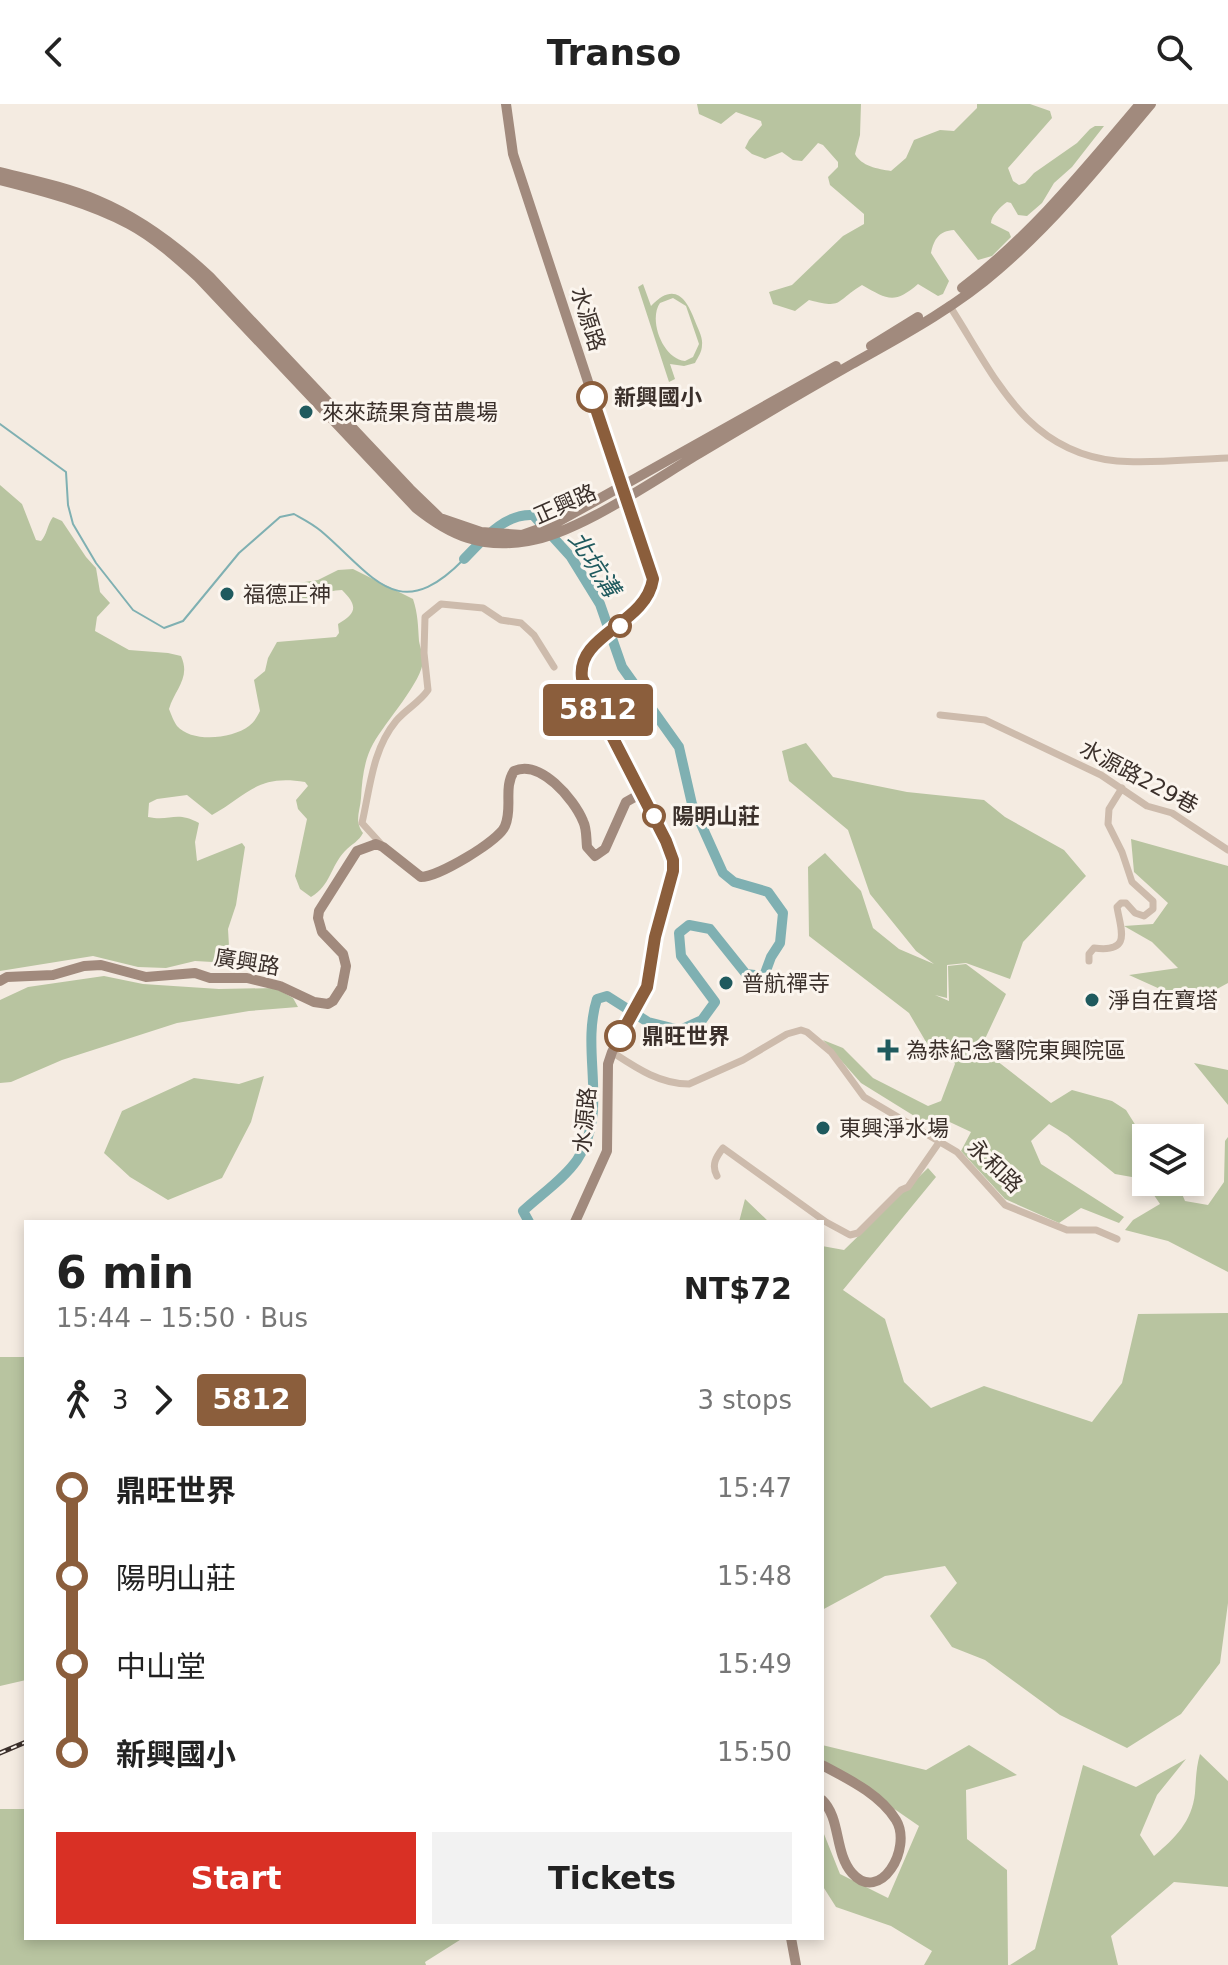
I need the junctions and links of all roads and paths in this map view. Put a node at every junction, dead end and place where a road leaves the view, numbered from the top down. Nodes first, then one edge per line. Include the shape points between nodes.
1 (506, 104) edge
2 (1140, 104) edge
3 (1151, 104) edge
4 (1111, 145) junction
5 (0, 172) edge
6 (0, 180) edge
7 (949, 305) junction
8 (1228, 458) edge
9 (623, 493) junction
10 (542, 533) junction
11 (482, 536) junction
12 (554, 667) dead end
13 (940, 715) dead end
14 (1122, 788) junction
15 (642, 793) junction
16 (383, 847) junction
17 (1228, 850) edge
18 (1089, 961) dead end
19 (0, 981) edge
20 (612, 1052) junction
21 (940, 1141) junction
22 (717, 1176) dead end
23 (576, 1220) edge
24 (823, 1220) edge
25 (824, 1221) edge
26 (1117, 1239) dead end
27 (824, 1766) edge
28 (824, 1802) edge
29 (791, 1940) edge
30 (796, 1965) edge

1 - 9 main road, 水源路 via 513,154
2 - 4 main road
3 - 4 main road
4 - 7 main road, 正興路 via 1044,228
4 - 9 main road, 正興路 via 996,262 943,302
5 - 11 main road, 正興路 via 95,199 175,245 440,518
6 - 11 main road, 正興路 via 90,206 166,249 416,508 441,528 465,538
7 - 8 street via 1010,400 1055,443 1090,457 1119,461
7 - 9 main road, 正興路
9 - 10 main road, 正興路
9 - 15 main road, 水源路 via 653,579 636,612 585,656 582,678
10 - 11 main road, 正興路
10 - 11 main road, 正興路 via 529,541 496,544
12 - 16 street via 521,623 501,620 483,608 437,606 425,617 428,690 396,721 369,781 362,823
13 - 14 street, 水源路229巷 via 985,720
14 - 17 street, 水源路229巷
14 - 18 street via 1109,809 1108,824 1132,882 1153,901 1153,909 1144,916 1121,903 1117,907 1123,937 1108,950 1094,948
15 - 16 main road via 626,802 605,849 595,856 587,847 575,806 555,784 523,768 510,778 505,827 456,863 421,877
15 - 20 main road, 水源路 via 666,841 673,871 647,987
16 - 19 main road, 廣興路 via 376,844 357,851 319,911 322,932 343,954 346,966 342,987 328,1004 247,978 195,973 146,977 101,965
20 - 21 street, 永和路 via 653,1077 689,1084 801,1030 831,1052 864,1097
20 - 23 main road, 水源路 via 607,1151
21 - 25 street via 908,1187 858,1233 850,1235
21 - 26 street, 永和路 via 957,1152 1005,1205 1067,1230 1096,1230
22 - 24 street via 716,1157 723,1148
27 - 28 main road via 870,1794 896,1820 902,1836 886,1875 865,1881 852,1873
29 - 30 main road

